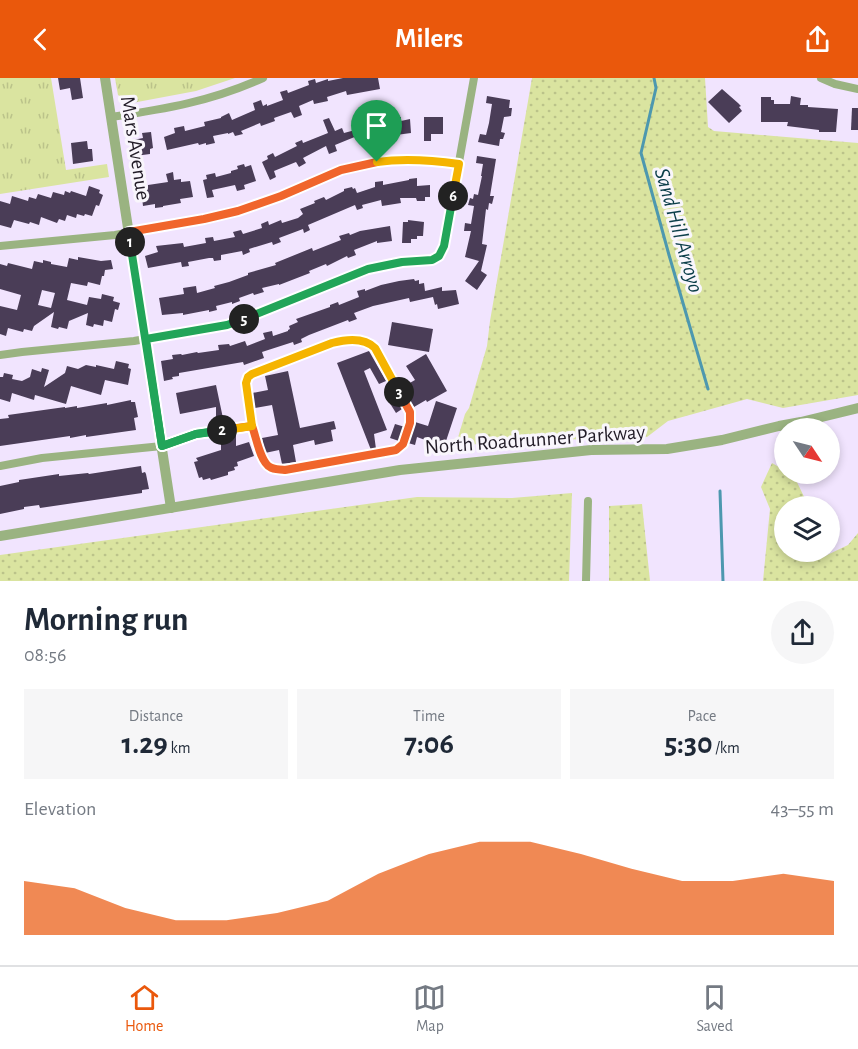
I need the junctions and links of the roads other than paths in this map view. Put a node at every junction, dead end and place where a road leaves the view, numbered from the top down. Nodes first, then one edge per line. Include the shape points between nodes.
1 (105, 78) edge
2 (263, 78) edge
3 (474, 78) edge
4 (821, 78) edge
5 (858, 89) edge
6 (111, 117) junction
7 (459, 164) junction
8 (129, 232) junction
9 (0, 246) edge
10 (146, 339) junction
11 (0, 355) edge
12 (858, 408) edge
13 (252, 426) junction
14 (162, 446) junction
15 (0, 466) edge
16 (588, 501) dead end
17 (171, 508) junction
18 (0, 536) edge
19 (586, 581) edge

1 - 6 street, Mars Avenue
2 - 6 street via 199,101
3 - 7 street
4 - 5 street
6 - 8 street, Mars Avenue
7 - 8 street via 413,159 364,164 249,208
7 - 10 street via 441,258 368,269 235,323
8 - 9 street
8 - 10 street, Mars Avenue
10 - 11 street
10 - 14 street, Mars Avenue
12 - 17 street, North Roadrunner Parkway via 667,449 591,450 399,470
13 - 13 lane via 263,461 273,469 285,470 396,450 403,444 410,412 375,348 363,340 343,340 248,377
13 - 14 lane via 196,434
14 - 15 street
14 - 17 street, Mars Avenue
16 - 19 street
17 - 18 street, North Roadrunner Parkway

